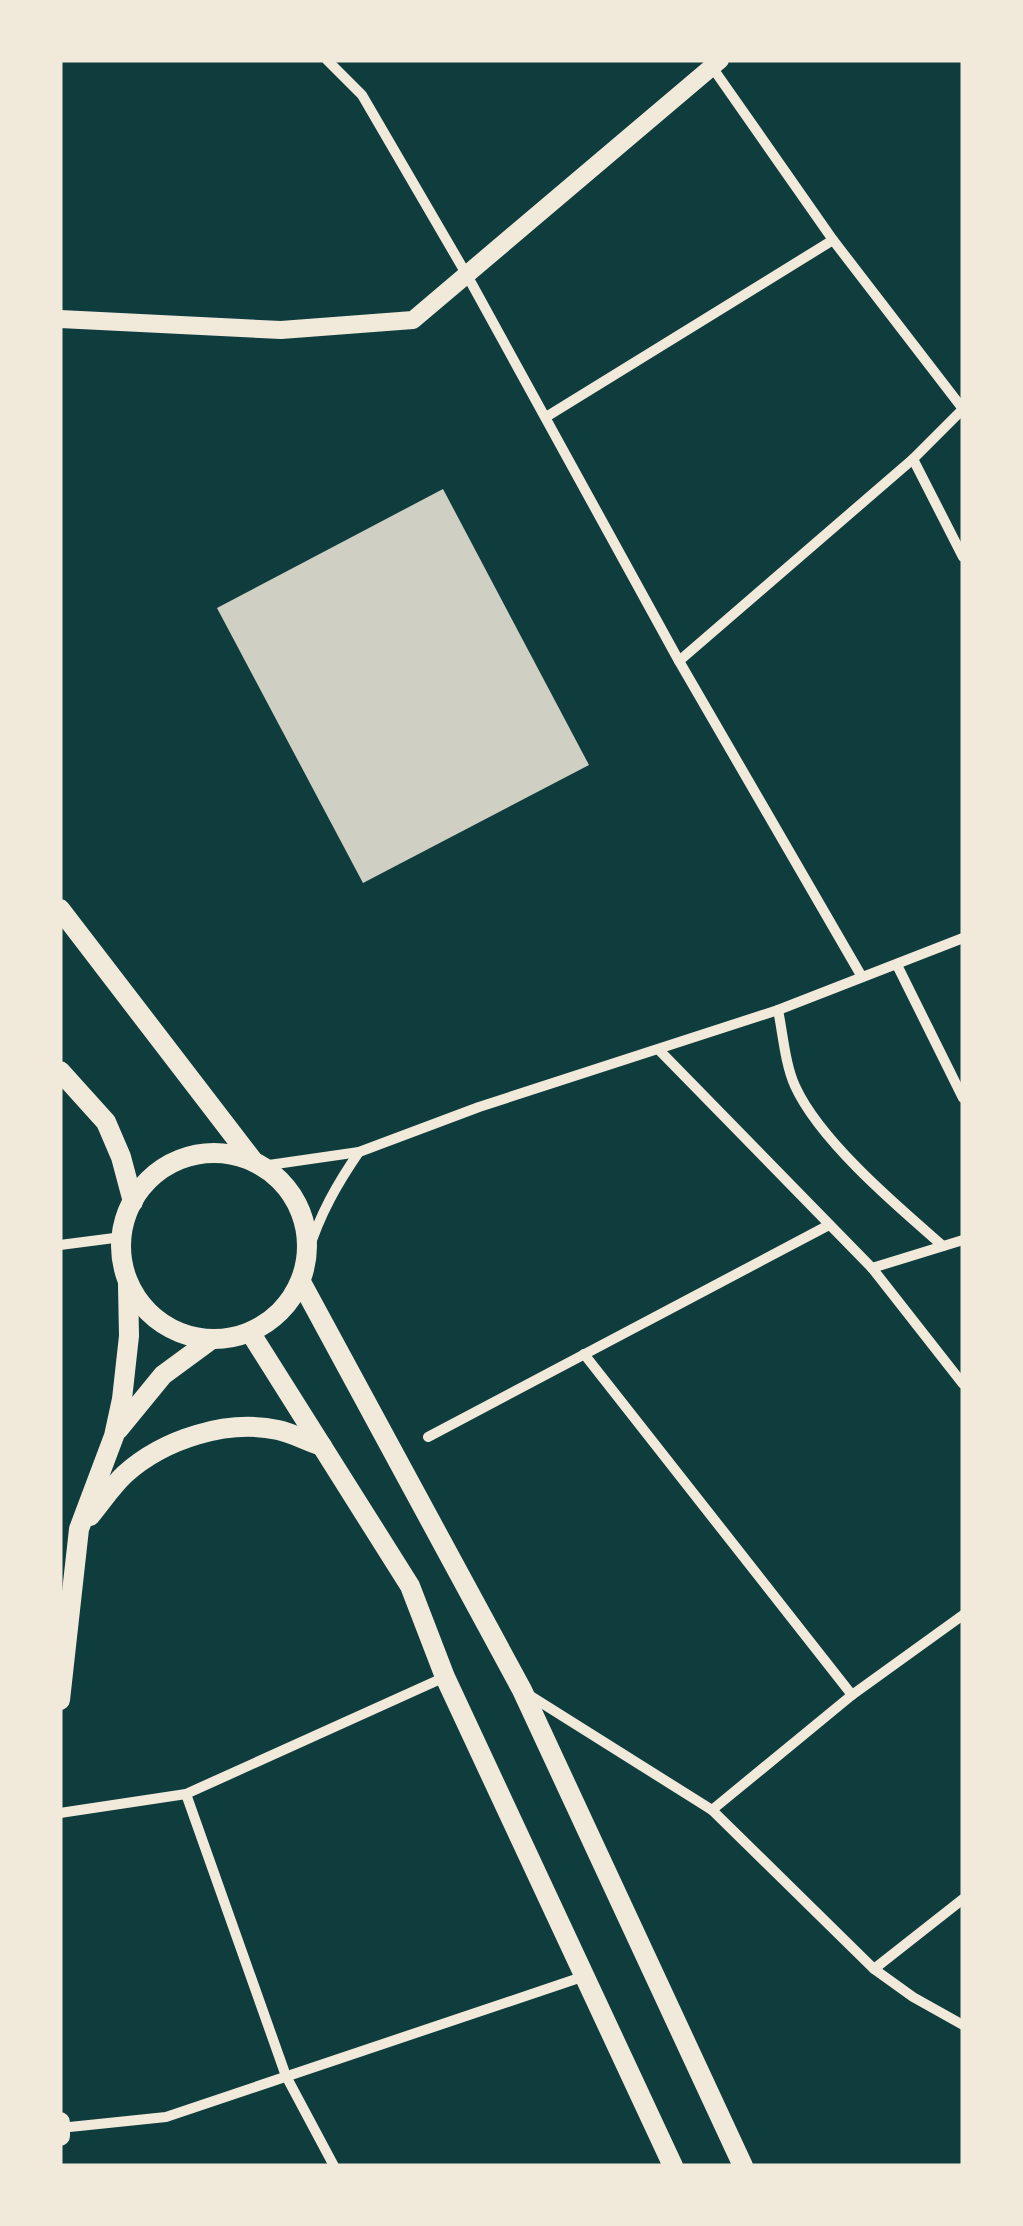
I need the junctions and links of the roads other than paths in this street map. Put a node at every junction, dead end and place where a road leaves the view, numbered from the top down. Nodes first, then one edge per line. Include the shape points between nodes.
1 (327, 60) edge
2 (716, 64) edge
3 (833, 240) junction
4 (468, 277) junction
5 (60, 318) edge
6 (963, 409) edge
7 (546, 418) junction
8 (913, 459) junction
9 (963, 557) edge
10 (679, 661) junction
11 (60, 909) edge
12 (963, 938) edge
13 (897, 965) junction
14 (862, 977) junction
15 (778, 1010) junction
16 (659, 1050) junction
17 (60, 1071) edge
18 (963, 1098) edge
19 (360, 1152) junction
20 (259, 1165) junction
21 (132, 1202) junction
22 (829, 1225) junction
23 (122, 1237) junction
24 (963, 1240) edge
25 (60, 1245) edge
26 (942, 1246) junction
27 (308, 1252) junction
28 (872, 1268) junction
29 (301, 1282) junction
30 (128, 1283) junction
31 (250, 1332) junction
32 (212, 1339) junction
33 (584, 1354) junction
34 (963, 1384) edge
35 (114, 1436) junction
36 (428, 1437) dead end
37 (322, 1446) junction
38 (79, 1529) junction
39 (963, 1615) edge
40 (445, 1676) junction
41 (522, 1690) junction
42 (852, 1696) junction
43 (60, 1700) edge
44 (186, 1794) junction
45 (712, 1810) junction
46 (60, 1813) edge
47 (963, 1899) edge
48 (874, 1968) junction
49 (582, 1977) junction
50 (963, 2025) edge
51 (286, 2076) junction
52 (60, 2125) edge
53 (60, 2136) edge
54 (334, 2166) edge
55 (672, 2166) edge
56 (743, 2166) edge

1 - 4 street via 362,95
2 - 3 street
2 - 4 street
3 - 6 street
3 - 7 street
4 - 5 street via 413,320 281,330
4 - 7 street
6 - 8 street
7 - 10 street
8 - 9 street
8 - 10 street
10 - 14 street
11 - 20 main road
12 - 13 street
13 - 14 street
13 - 18 street
14 - 15 street
15 - 16 street
15 - 26 street via 794,1086 819,1123
16 - 19 street
16 - 22 street
17 - 21 main road via 106,1122
19 - 20 street
19 - 27 street via 333,1190
20 - 21 main road via 212,1152 182,1158 156,1173
20 - 27 main road via 291,1192
21 - 23 main road
22 - 28 street
22 - 33 street
23 - 25 street
23 - 30 main road
24 - 26 street
26 - 28 street
27 - 29 main road
28 - 34 street
29 - 31 main road via 284,1309
29 - 41 main road
30 - 32 main road via 144,1309 169,1328
30 - 35 main road via 129,1336
31 - 32 main road
31 - 37 main road
32 - 35 main road via 163,1375
33 - 36 street
33 - 42 street
35 - 38 main road
37 - 38 main road via 278,1430 239,1426 193,1436 124,1475
37 - 40 main road via 410,1586
38 - 43 main road
39 - 42 street
40 - 44 street
40 - 49 main road
41 - 45 street
41 - 56 main road
42 - 45 street
44 - 46 street
44 - 51 street
45 - 48 street
47 - 48 street
48 - 50 street
49 - 51 street
49 - 55 main road
51 - 52 street via 166,2117
51 - 54 street
52 - 53 main road

